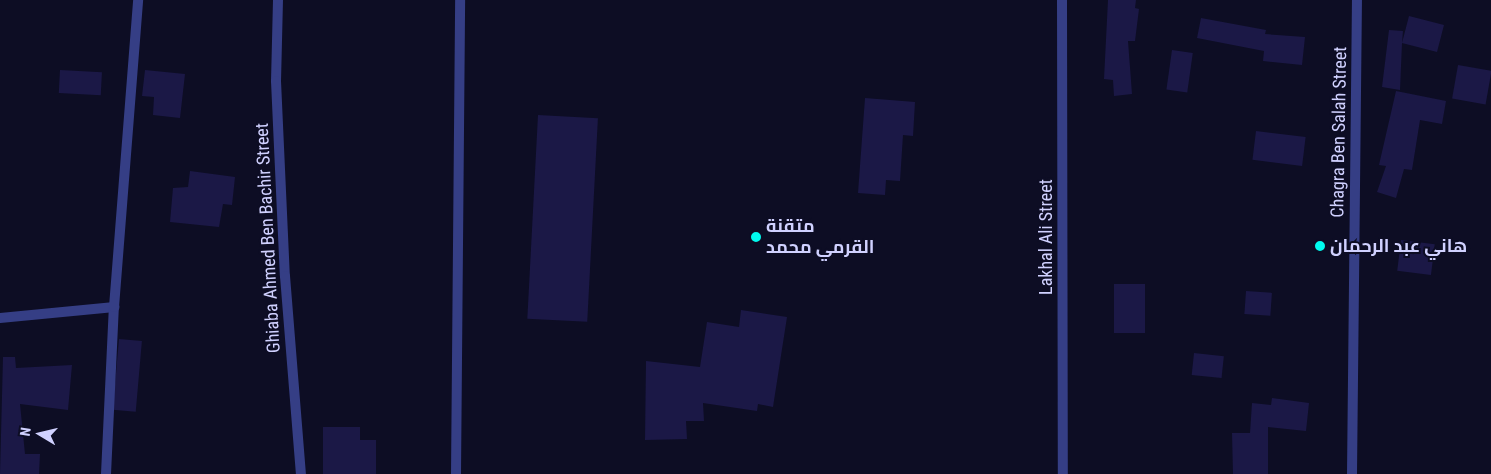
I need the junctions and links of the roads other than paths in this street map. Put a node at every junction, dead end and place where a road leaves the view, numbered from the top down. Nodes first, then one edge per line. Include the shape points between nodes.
1 (138, 0) edge
2 (278, 0) edge
3 (460, 0) edge
4 (1062, 0) edge
5 (1357, 0) edge
6 (114, 308) junction
7 (0, 318) edge
8 (106, 474) edge
9 (301, 474) edge
10 (456, 474) edge
11 (1063, 474) edge
12 (1352, 474) edge

1 - 6 street
2 - 9 street, Ghiaba Ahmed Ben Bachir Street via 276,81 284,257
3 - 10 street
4 - 11 street, Lakhal Ali Street
5 - 12 street, Chagra Ben Salah Street
6 - 7 street
6 - 8 street

